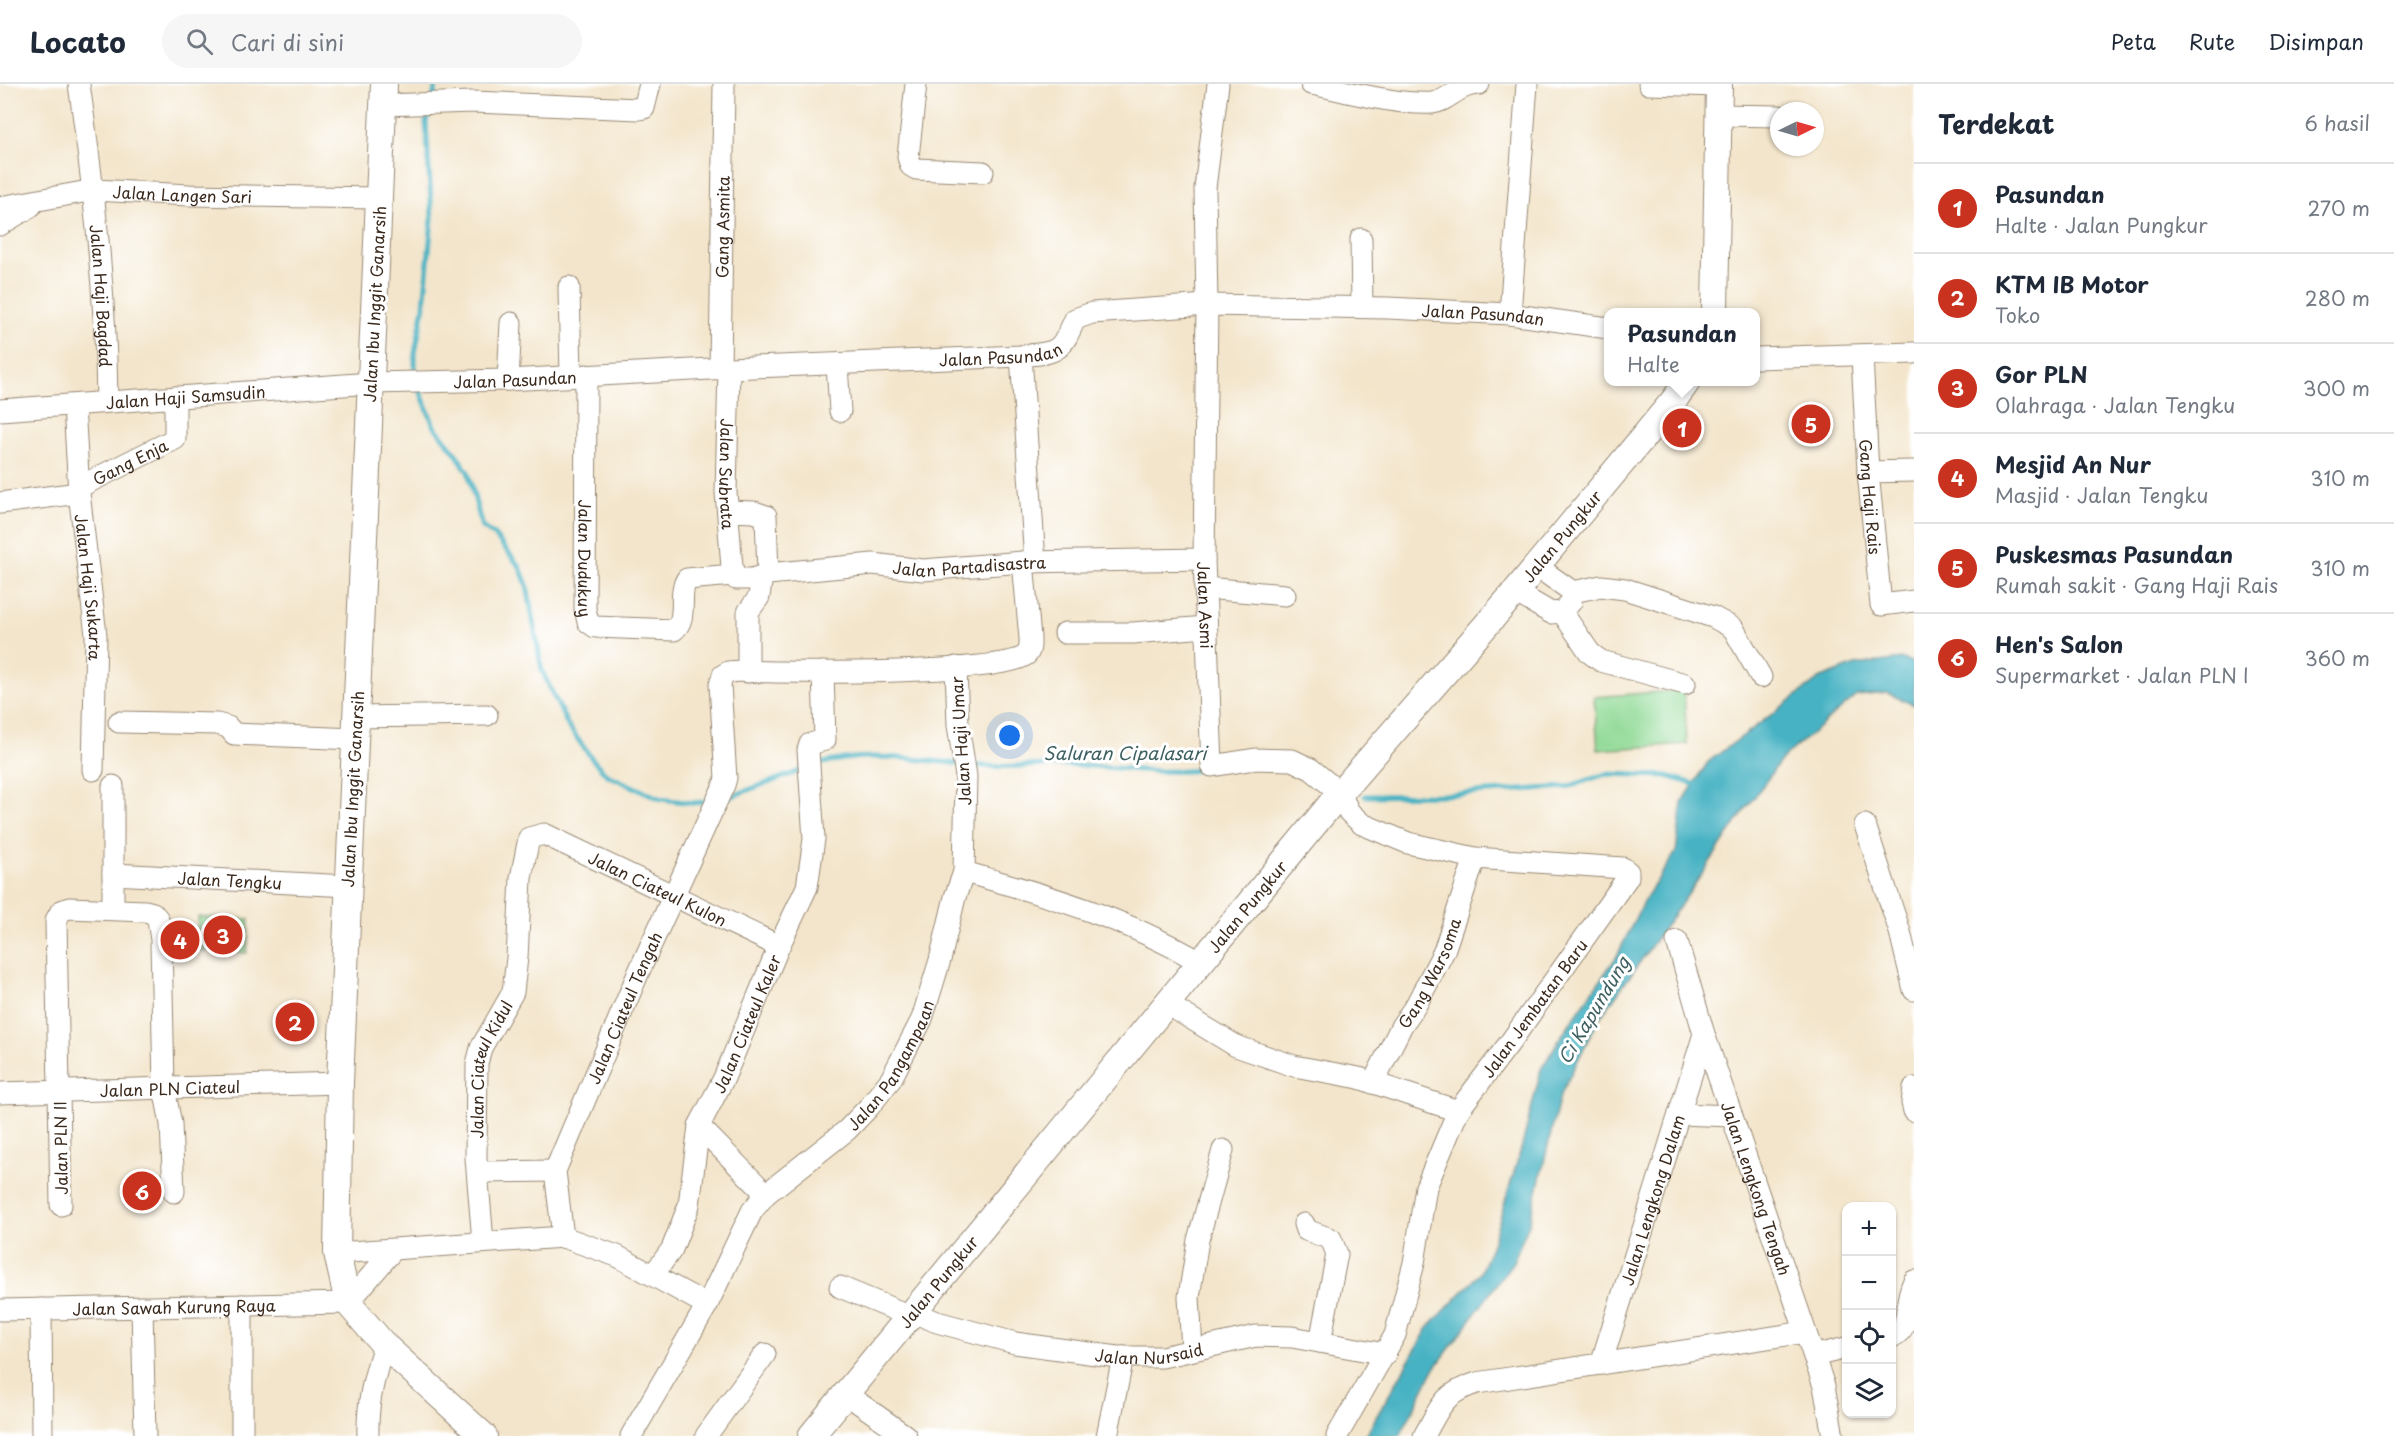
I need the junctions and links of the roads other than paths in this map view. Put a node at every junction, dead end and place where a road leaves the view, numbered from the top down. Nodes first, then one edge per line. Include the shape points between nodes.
1 (79, 84) edge
2 (650, 84) edge
3 (724, 84) edge
4 (916, 84) edge
5 (1218, 84) edge
6 (1311, 84) edge
7 (1479, 84) edge
8 (1527, 84) edge
9 (1649, 84) edge
10 (1719, 85) edge
11 (384, 94) edge
12 (1719, 115) junction
13 (1770, 116) edge
14 (983, 172) dead end
15 (94, 190) junction
16 (379, 198) junction
17 (37, 202) junction
18 (0, 207) edge
19 (0, 225) edge
20 (1361, 239) dead end
21 (569, 287) dead end
22 (1207, 305) junction
23 (1362, 307) junction
24 (1715, 308) edge
25 (1510, 314) junction
26 (511, 323) dead end
27 (1604, 327) edge
28 (1914, 353) edge
29 (1021, 356) junction
30 (1862, 356) junction
31 (1760, 358) edge
32 (837, 365) junction
33 (724, 368) junction
34 (578, 376) junction
35 (508, 380) junction
36 (370, 383) junction
37 (1684, 386) edge
38 (175, 397) junction
39 (108, 402) junction
40 (74, 405) junction
41 (0, 410) edge
42 (840, 411) dead end
43 (1914, 471) edge
44 (1868, 472) junction
45 (79, 490) junction
46 (0, 503) edge
47 (728, 511) junction
48 (1204, 559) junction
49 (1029, 562) junction
50 (1536, 566) junction
51 (765, 575) junction
52 (735, 577) junction
53 (1205, 588) junction
54 (1515, 592) junction
55 (1573, 592) junction
56 (1285, 596) dead end
57 (1914, 601) edge
58 (1562, 612) junction
59 (1206, 627) junction
60 (1065, 633) dead end
61 (956, 668) junction
62 (748, 672) junction
63 (824, 672) junction
64 (1761, 676) dead end
65 (1685, 684) dead end
66 (487, 715) dead end
67 (119, 722) dead end
68 (355, 728) junction
69 (93, 770) dead end
70 (113, 786) dead end
71 (1340, 793) junction
72 (1865, 825) dead end
73 (536, 834) joint
74 (1475, 858) junction
75 (964, 872) junction
76 (113, 874) junction
77 (348, 886) junction
78 (672, 896) junction
79 (113, 909) junction
80 (1907, 931) edge
81 (1677, 941) dead end
82 (779, 946) junction
83 (1200, 962) junction
84 (1914, 990) edge
85 (1167, 1004) junction
86 (1704, 1034) junction
87 (340, 1083) junction
88 (1373, 1083) junction
89 (164, 1088) junction
90 (1914, 1088) edge
91 (59, 1091) junction
92 (0, 1093) edge
93 (1458, 1111) junction
94 (1914, 1111) edge
95 (1679, 1114) junction
96 (1732, 1116) junction
97 (699, 1126) junction
98 (1224, 1149) dead end
99 (555, 1171) junction
100 (479, 1172) junction
101 (174, 1192) dead end
102 (766, 1194) junction
103 (61, 1205) dead end
104 (1304, 1224) dead end
105 (563, 1237) junction
106 (483, 1242) junction
107 (393, 1250) junction
108 (337, 1254) junction
109 (653, 1275) junction
110 (1914, 1281) edge
111 (840, 1287) dead end
112 (348, 1303) junction
113 (242, 1305) junction
114 (707, 1305) junction
115 (142, 1307) junction
116 (41, 1309) junction
117 (0, 1310) edge
118 (912, 1314) junction
119 (1805, 1332) junction
120 (1896, 1336) edge
121 (1320, 1342) junction
122 (384, 1345) junction
123 (1842, 1349) edge
124 (1192, 1350) junction
125 (765, 1354) dead end
126 (1385, 1354) junction
127 (1814, 1356) junction
128 (1122, 1357) junction
129 (1601, 1364) junction
130 (846, 1394) junction
131 (42, 1436) edge
132 (145, 1436) edge
133 (242, 1436) edge
134 (368, 1436) edge
135 (483, 1436) edge
136 (631, 1436) edge
137 (706, 1436) edge
138 (811, 1436) edge
139 (906, 1436) edge
140 (1107, 1436) edge
141 (1337, 1436) edge
142 (1424, 1436) edge
143 (1833, 1436) edge

1 - 15 street, Jalan Langen Sari
2 - 11 street via 644,108 639,109 431,103
3 - 33 street, Gang Asmita
4 - 14 street via 908,157 911,166
5 - 22 street, Jalan Asmi via 1205,188
6 - 7 street via 1433,103 1464,86
8 - 25 street
9 - 10 street
10 - 12 main road
11 - 16 main road, Jalan Ibu Inggit Ganarsih
12 - 13 street
12 - 24 main road
15 - 16 street, Jalan Langen Sari
15 - 17 street
15 - 39 street, Jalan Haji Bagdad
16 - 36 main road, Jalan Ibu Inggit Ganarsih
17 - 18 street
17 - 19 street
20 - 23 street
21 - 34 street
22 - 23 street, Jalan Pasundan
22 - 29 street, Jalan Pasundan via 1092,313 1075,319 1058,350
22 - 48 street, Jalan Asmi
23 - 25 street, Jalan Pasundan
25 - 27 street, Jalan Pasundan
26 - 35 street
28 - 30 street
29 - 32 street, Jalan Pasundan
29 - 49 street, Jalan Haji Umar
30 - 31 street
30 - 44 street, Gang Haji Rais
32 - 33 street, Jalan Pasundan
32 - 42 street
33 - 34 street, Jalan Pasundan
33 - 47 street, Jalan Subrata
34 - 35 street, Jalan Pasundan
34 - 52 street, Jalan Dudukuy via 588,622 595,627 674,630 680,622 687,579
35 - 36 street, Jalan Pasundan
36 - 38 street, Jalan Haji Samsudin
36 - 68 main road, Jalan Ibu Inggit Ganarsih
37 - 50 main road, Jalan Pungkur
38 - 39 street, Jalan Haji Samsudin
38 - 45 street, Gang Enja via 176,439
39 - 40 street, Jalan Haji Samsudin
40 - 41 street, Jalan Haji Samsudin
40 - 45 street, Jalan Haji Sukarta
43 - 44 street
44 - 57 street, Gang Haji Rais via 1881,605
45 - 46 street
45 - 69 street, Jalan Haji Sukarta via 96,635
47 - 51 street via 766,516
47 - 52 street, Jalan Subrata
48 - 49 street, Jalan Partadisastra
48 - 53 street, Jalan Asmi
49 - 51 street, Jalan Partadisastra via 923,570 873,564
49 - 61 street, Jalan Haji Umar via 1030,650 1024,657
50 - 54 main road, Jalan Pungkur
50 - 55 street
51 - 52 street, Jalan Partadisastra
51 - 62 street via 759,597 748,612
53 - 56 street
53 - 59 street, Jalan Asmi
54 - 58 street via 1551,613
54 - 71 main road, Jalan Pungkur
55 - 58 street
55 - 64 street via 1601,586 1625,589 1713,617 1733,628
58 - 65 street via 1590,653 1601,661
59 - 60 street
59 - 71 street, Jalan Asmi via 1212,766 1255,759 1292,760 1311,769
61 - 63 street
61 - 75 street, Jalan Haji Umar via 963,764
62 - 63 street
62 - 78 street, Jalan Ciateul Tengah via 728,672 721,679 726,778
63 - 82 street, Jalan Ciateul Kaler via 825,740 809,745 814,839 807,887
66 - 68 street
67 - 68 street via 217,724 234,735
68 - 77 main road, Jalan Ibu Inggit Ganarsih
70 - 76 street
71 - 74 street, Jalan Jembatan Baru via 1362,824 1408,843
71 - 83 main road, Jalan Pungkur
72 - 80 street
73 - 78 street, Jalan Ciateul Kulon via 544,834
73 - 100 street, Jalan Ciateul Kidul via 529,838 521,878 513,993 479,1054
74 - 88 street, Gang Warsoma via 1444,951
74 - 93 street, Jalan Jembatan Baru via 1623,868 1628,877
75 - 83 street via 1012,884 1121,922
75 - 102 street, Jalan Pangampaan via 922,1019 891,1079 847,1130
76 - 77 street, Jalan Tengku
76 - 79 street
77 - 87 main road, Jalan Ibu Inggit Ganarsih
78 - 82 street, Jalan Ciateul Kulon
78 - 99 street, Jalan Ciateul Tengah
79 - 89 street, Jalan PLN II via 145,910 158,919
79 - 91 street, Jalan PLN II via 69,908 61,911 57,920
80 - 84 street
81 - 86 street, Jalan Lengkong Tengah
82 - 97 street, Jalan Ciateul Kaler via 724,1078
83 - 85 main road, Jalan Pungkur
85 - 88 street via 1236,1046 1294,1066
85 - 118 main road, Jalan Pungkur
86 - 95 street, Jalan Lengkong Dalam
86 - 96 street, Jalan Lengkong Tengah
87 - 89 street, Jalan PLN Ciateul
87 - 108 main road, Jalan Ibu Inggit Ganarsih
88 - 93 street
89 - 91 street, Jalan PLN Ciateul
89 - 101 street via 171,1124
90 - 94 street
91 - 92 street, Jalan PLN Ciateul
91 - 103 street, Jalan PLN II
93 - 126 street, Jalan Jembatan Baru via 1426,1187 1414,1263 1395,1335
95 - 96 street
95 - 129 street, Jalan Lengkong Dalam
96 - 119 street, Jalan Lengkong Tengah
97 - 102 street
97 - 109 street, Jalan Ciateul Kaler via 688,1205 672,1249
98 - 124 street via 1198,1239 1189,1297
99 - 100 street
99 - 105 street, Jalan Ciateul Tengah
100 - 106 street, Jalan Ciateul Kidul
102 - 114 street, Jalan Pangampaan via 752,1211
104 - 121 street via 1306,1230 1331,1239 1337,1254
105 - 106 street
105 - 109 street via 617,1256
106 - 107 street
107 - 108 street
107 - 112 street
108 - 112 main road, Jalan Ibu Inggit Ganarsih
109 - 114 street
110 - 120 street via 1910,1290 1912,1326 1908,1333
111 - 118 street, Jalan Nursaid
112 - 113 street, Jalan Sawah Kurung Raya
112 - 122 main road, Jalan Ibu Inggit Ganarsih
113 - 115 street, Jalan Sawah Kurung Raya
113 - 133 street
114 - 136 street, Jalan Pangampaan
115 - 116 street, Jalan Sawah Kurung Raya
115 - 132 street
116 - 117 street, Jalan Sawah Kurung Raya
116 - 131 street
118 - 128 street, Jalan Nursaid via 1015,1343
118 - 130 main road, Jalan Pungkur
119 - 127 street, Jalan Lengkong Tengah
119 - 129 street
121 - 124 street, Jalan Nursaid via 1256,1335
121 - 126 street, Jalan Nursaid
122 - 134 street via 367,1410
122 - 135 main road, Jalan Ibu Inggit Ganarsih
123 - 127 street
124 - 128 street, Jalan Nursaid via 1162,1357
125 - 137 street
126 - 141 street, Jalan Jembatan Baru
127 - 143 street, Jalan Lengkong Tengah
128 - 140 street
129 - 142 street via 1477,1383 1457,1390 1446,1398
130 - 138 main road, Jalan Pungkur
130 - 139 street

